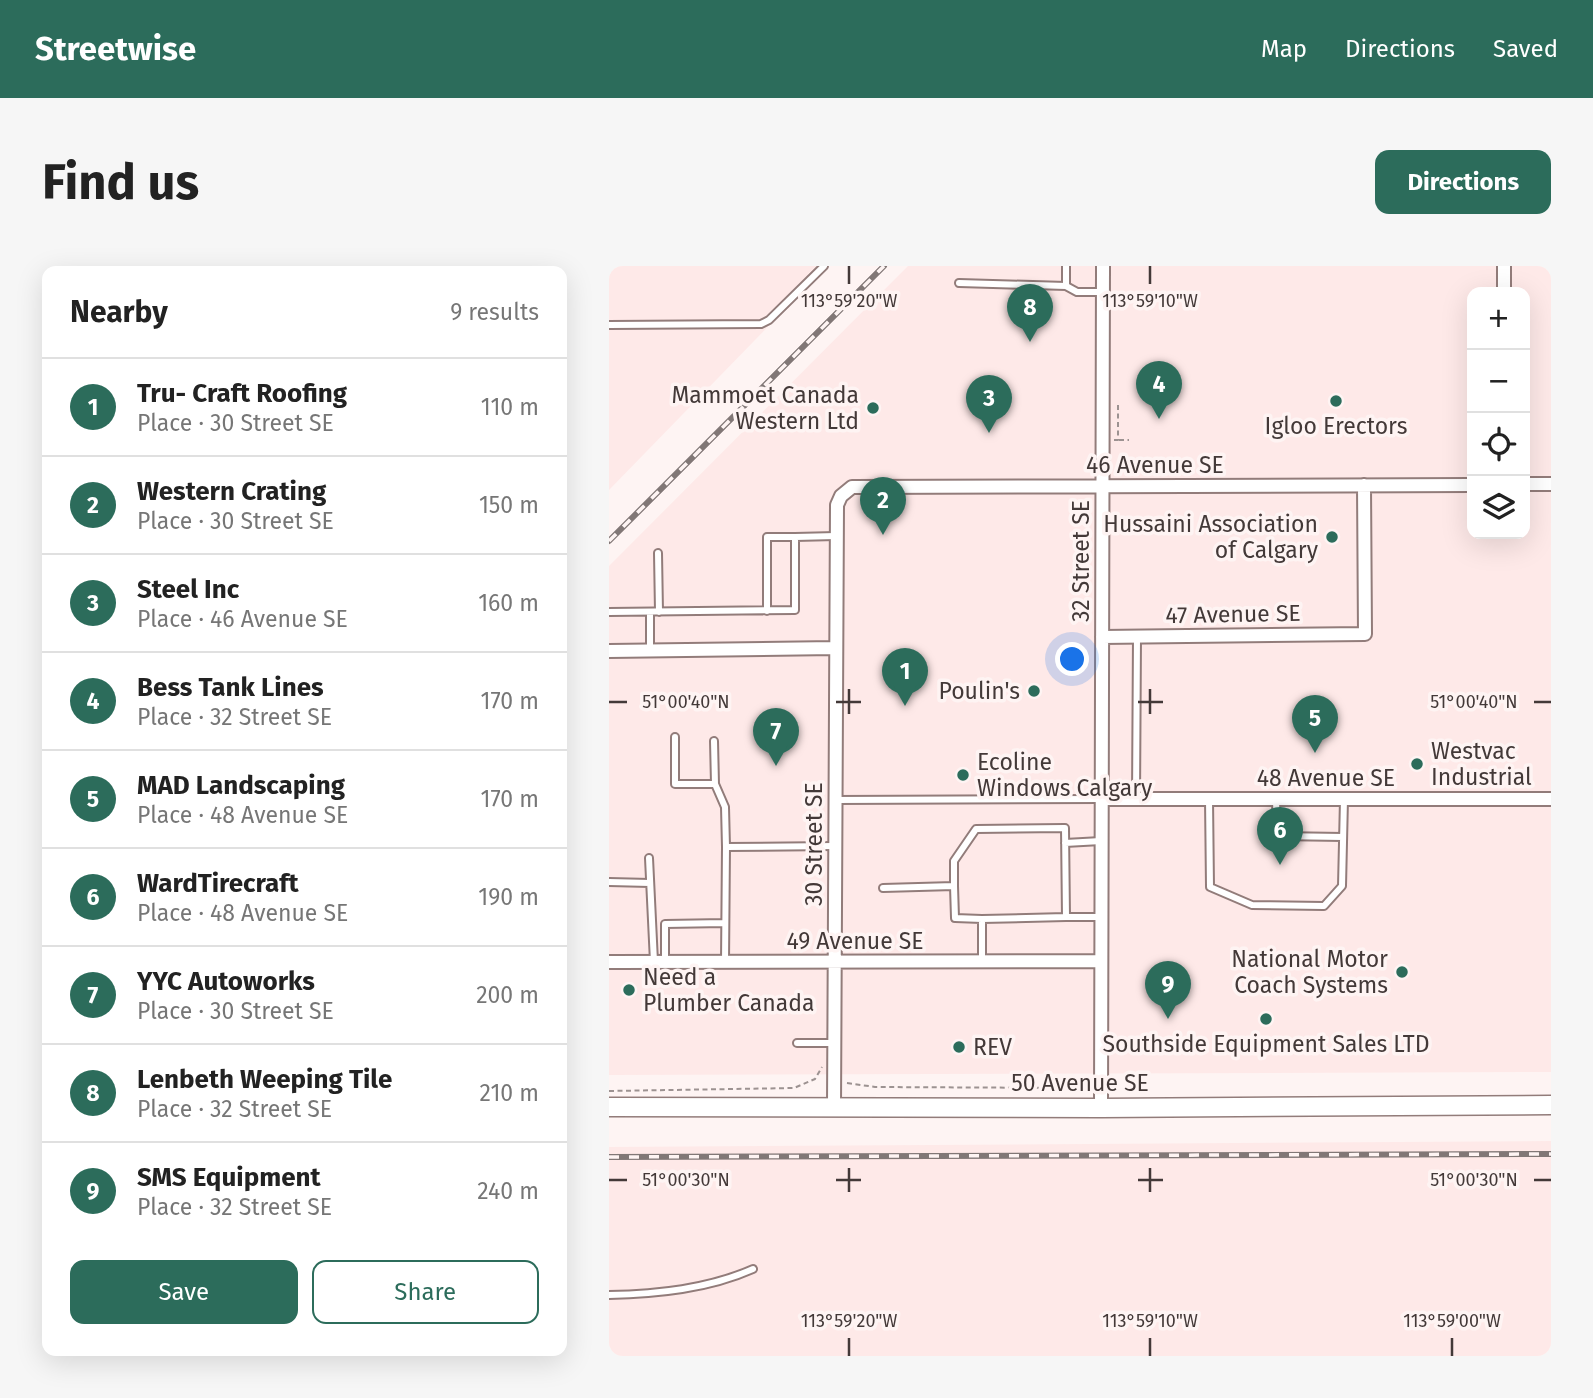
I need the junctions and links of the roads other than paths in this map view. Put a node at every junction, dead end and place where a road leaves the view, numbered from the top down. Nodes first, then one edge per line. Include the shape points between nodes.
1 (824, 266) edge
2 (1066, 266) edge
3 (1103, 266) edge
4 (1504, 266) edge
5 (959, 283) dead end
6 (1066, 286) junction
7 (1504, 287) edge
8 (1103, 292) junction
9 (609, 325) edge
10 (1530, 484) edge
11 (1551, 484) edge
12 (1364, 485) junction
13 (1467, 485) edge
14 (1102, 486) junction
15 (841, 496) joint
16 (836, 536) junction
17 (795, 537) junction
18 (658, 553) dead end
19 (650, 611) junction
20 (659, 611) junction
21 (767, 611) junction
22 (609, 612) edge
23 (1102, 637) junction
24 (1137, 637) junction
25 (835, 648) junction
26 (650, 650) junction
27 (609, 651) edge
28 (675, 737) dead end
29 (714, 741) dead end
30 (715, 784) junction
31 (1101, 799) junction
32 (1136, 799) junction
33 (1209, 799) junction
34 (1276, 799) junction
35 (1344, 799) junction
36 (1551, 799) edge
37 (835, 800) junction
38 (1343, 837) junction
39 (1101, 841) junction
40 (1065, 843) junction
41 (835, 846) junction
42 (726, 847) junction
43 (649, 858) dead end
44 (609, 882) edge
45 (650, 883) junction
46 (954, 886) junction
47 (883, 888) dead end
48 (1066, 917) junction
49 (1101, 917) junction
50 (982, 919) junction
51 (725, 923) junction
52 (982, 961) junction
53 (1101, 961) junction
54 (609, 962) edge
55 (659, 962) junction
56 (725, 962) junction
57 (835, 962) junction
58 (797, 1043) dead end
59 (829, 1043) junction
60 (1551, 1105) edge
61 (609, 1107) edge
62 (834, 1108) junction
63 (1101, 1108) junction
64 (753, 1269) dead end
65 (609, 1295) edge

1 - 9 lane via 761,324
2 - 6 lane
3 - 8 street, 32 Street SE
4 - 7 street
5 - 6 lane
6 - 8 lane via 1077,292
8 - 14 street, 32 Street SE
10 - 11 street
12 - 13 street, 46 Avenue SE
12 - 14 street, 46 Avenue SE
12 - 24 street, 47 Avenue SE via 1365,634
14 - 15 street, 46 Avenue SE via 852,487
14 - 23 street, 32 Street SE
15 - 16 street, 30 Street SE
16 - 17 lane
16 - 25 street, 30 Street SE
17 - 21 lane via 795,610
17 - 21 lane via 767,537
18 - 20 lane
19 - 20 lane
19 - 22 lane
19 - 26 lane
20 - 21 lane
23 - 24 street, 47 Avenue SE
23 - 31 street, 32 Street SE
24 - 32 lane
25 - 26 street
25 - 37 street, 30 Street SE
26 - 27 street
28 - 30 lane via 675,784
29 - 30 lane
30 - 42 lane via 725,807
31 - 32 street, 48 Avenue SE
31 - 37 lane
31 - 39 street, 32 Street SE
32 - 33 street, 48 Avenue SE
33 - 34 street, 48 Avenue SE
33 - 38 lane via 1210,887 1252,905 1324,905 1342,886
34 - 35 street, 48 Avenue SE
34 - 38 lane via 1277,836
35 - 36 street, 48 Avenue SE
35 - 38 lane
37 - 41 street, 30 Street SE
39 - 40 lane
39 - 49 street, 32 Street SE
40 - 46 lane via 1065,828 976,829 954,861
40 - 48 lane
41 - 42 lane
41 - 57 street, 30 Street SE
42 - 51 lane
43 - 45 lane
44 - 45 lane
45 - 55 lane
46 - 47 lane
46 - 50 lane via 955,918
48 - 49 lane
48 - 50 lane
49 - 53 street, 32 Street SE
50 - 52 lane
51 - 55 lane via 665,924
51 - 56 lane
52 - 53 street, 49 Avenue SE
52 - 57 street, 49 Avenue SE
53 - 63 street, 32 Street SE
54 - 55 street, 49 Avenue SE
55 - 56 street, 49 Avenue SE
56 - 57 street, 49 Avenue SE
57 - 59 street, 30 Street SE
58 - 59 lane
59 - 62 street, 30 Street SE
60 - 63 street, 50 Avenue SE
61 - 62 street, 50 Avenue SE
62 - 63 street, 50 Avenue SE
64 - 65 lane via 699,1286

